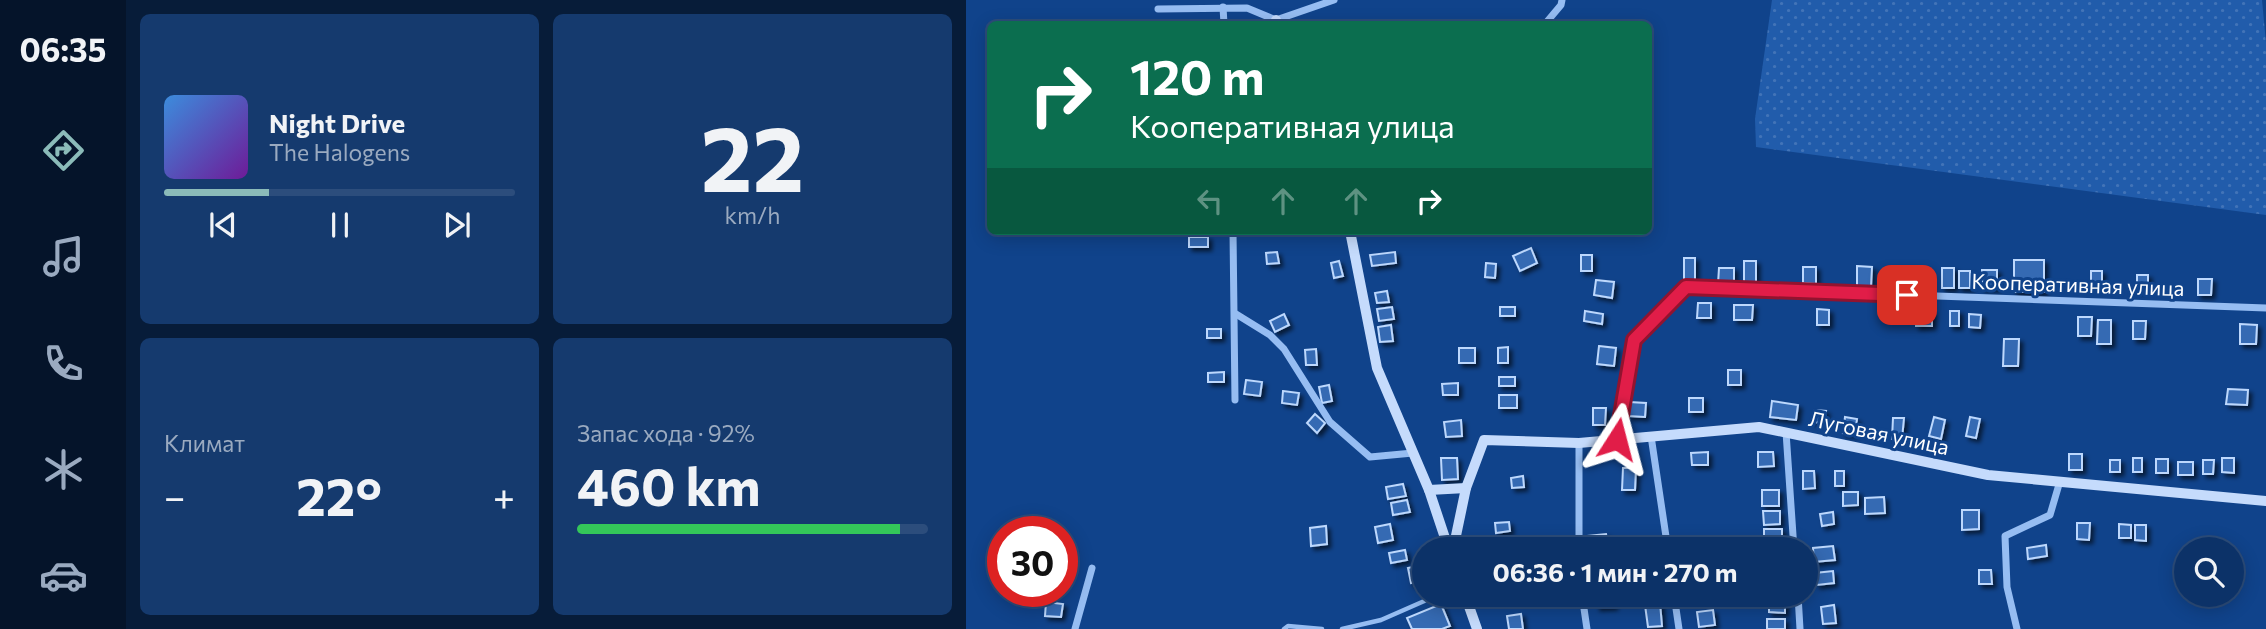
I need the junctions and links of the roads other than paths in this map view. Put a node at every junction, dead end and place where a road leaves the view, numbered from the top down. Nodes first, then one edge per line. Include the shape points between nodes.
1 (1334, 0) edge
2 (1562, 0) edge
3 (1223, 7) junction
4 (1157, 9) dead end
5 (1224, 21) edge
6 (1274, 21) edge
7 (1279, 21) edge
8 (1548, 21) edge
9 (1233, 235) edge
10 (1351, 235) edge
11 (2266, 308) edge
12 (1236, 314) junction
13 (1235, 400) dead end
14 (1786, 432) junction
15 (1651, 436) junction
16 (1617, 439) junction
17 (1579, 443) junction
18 (1413, 453) junction
19 (2060, 481) junction
20 (1466, 488) junction
21 (1429, 490) junction
22 (2266, 501) edge
23 (1446, 537) edge
24 (1454, 537) edge
25 (1579, 537) edge
26 (1666, 537) edge
27 (1793, 537) edge
28 (1092, 568) dead end
29 (1412, 606) edge
30 (1469, 607) edge
31 (1584, 607) edge
32 (1676, 607) edge
33 (1799, 607) edge
34 (1075, 629) edge
35 (1284, 629) edge
36 (1322, 629) edge
37 (1342, 629) edge
38 (1477, 629) edge
39 (1587, 629) edge
40 (1679, 629) edge
41 (1800, 629) edge
42 (2017, 629) edge

1 - 7 street
2 - 8 street
3 - 4 street
3 - 5 street
3 - 6 street via 1247,8
9 - 12 street
10 - 18 street via 1377,368
11 - 16 street, Кооперативная улица via 1686,287 1634,340
12 - 13 street
12 - 18 street via 1284,349 1331,422 1370,457
14 - 15 street, Луговая улица via 1759,427
14 - 19 street, Луговая улица via 1988,475
14 - 27 street
15 - 16 street, Луговая улица
15 - 26 street
16 - 17 street, Луговая улица
17 - 20 street, Луговая улица via 1484,440
17 - 25 street
18 - 21 street
19 - 22 street, Луговая улица
19 - 42 street via 2050,515 2005,536 2007,587
20 - 21 street
20 - 24 street
21 - 23 street
28 - 34 street
29 - 37 lane
30 - 38 street
31 - 39 street
32 - 40 street
33 - 41 street
35 - 36 lane

